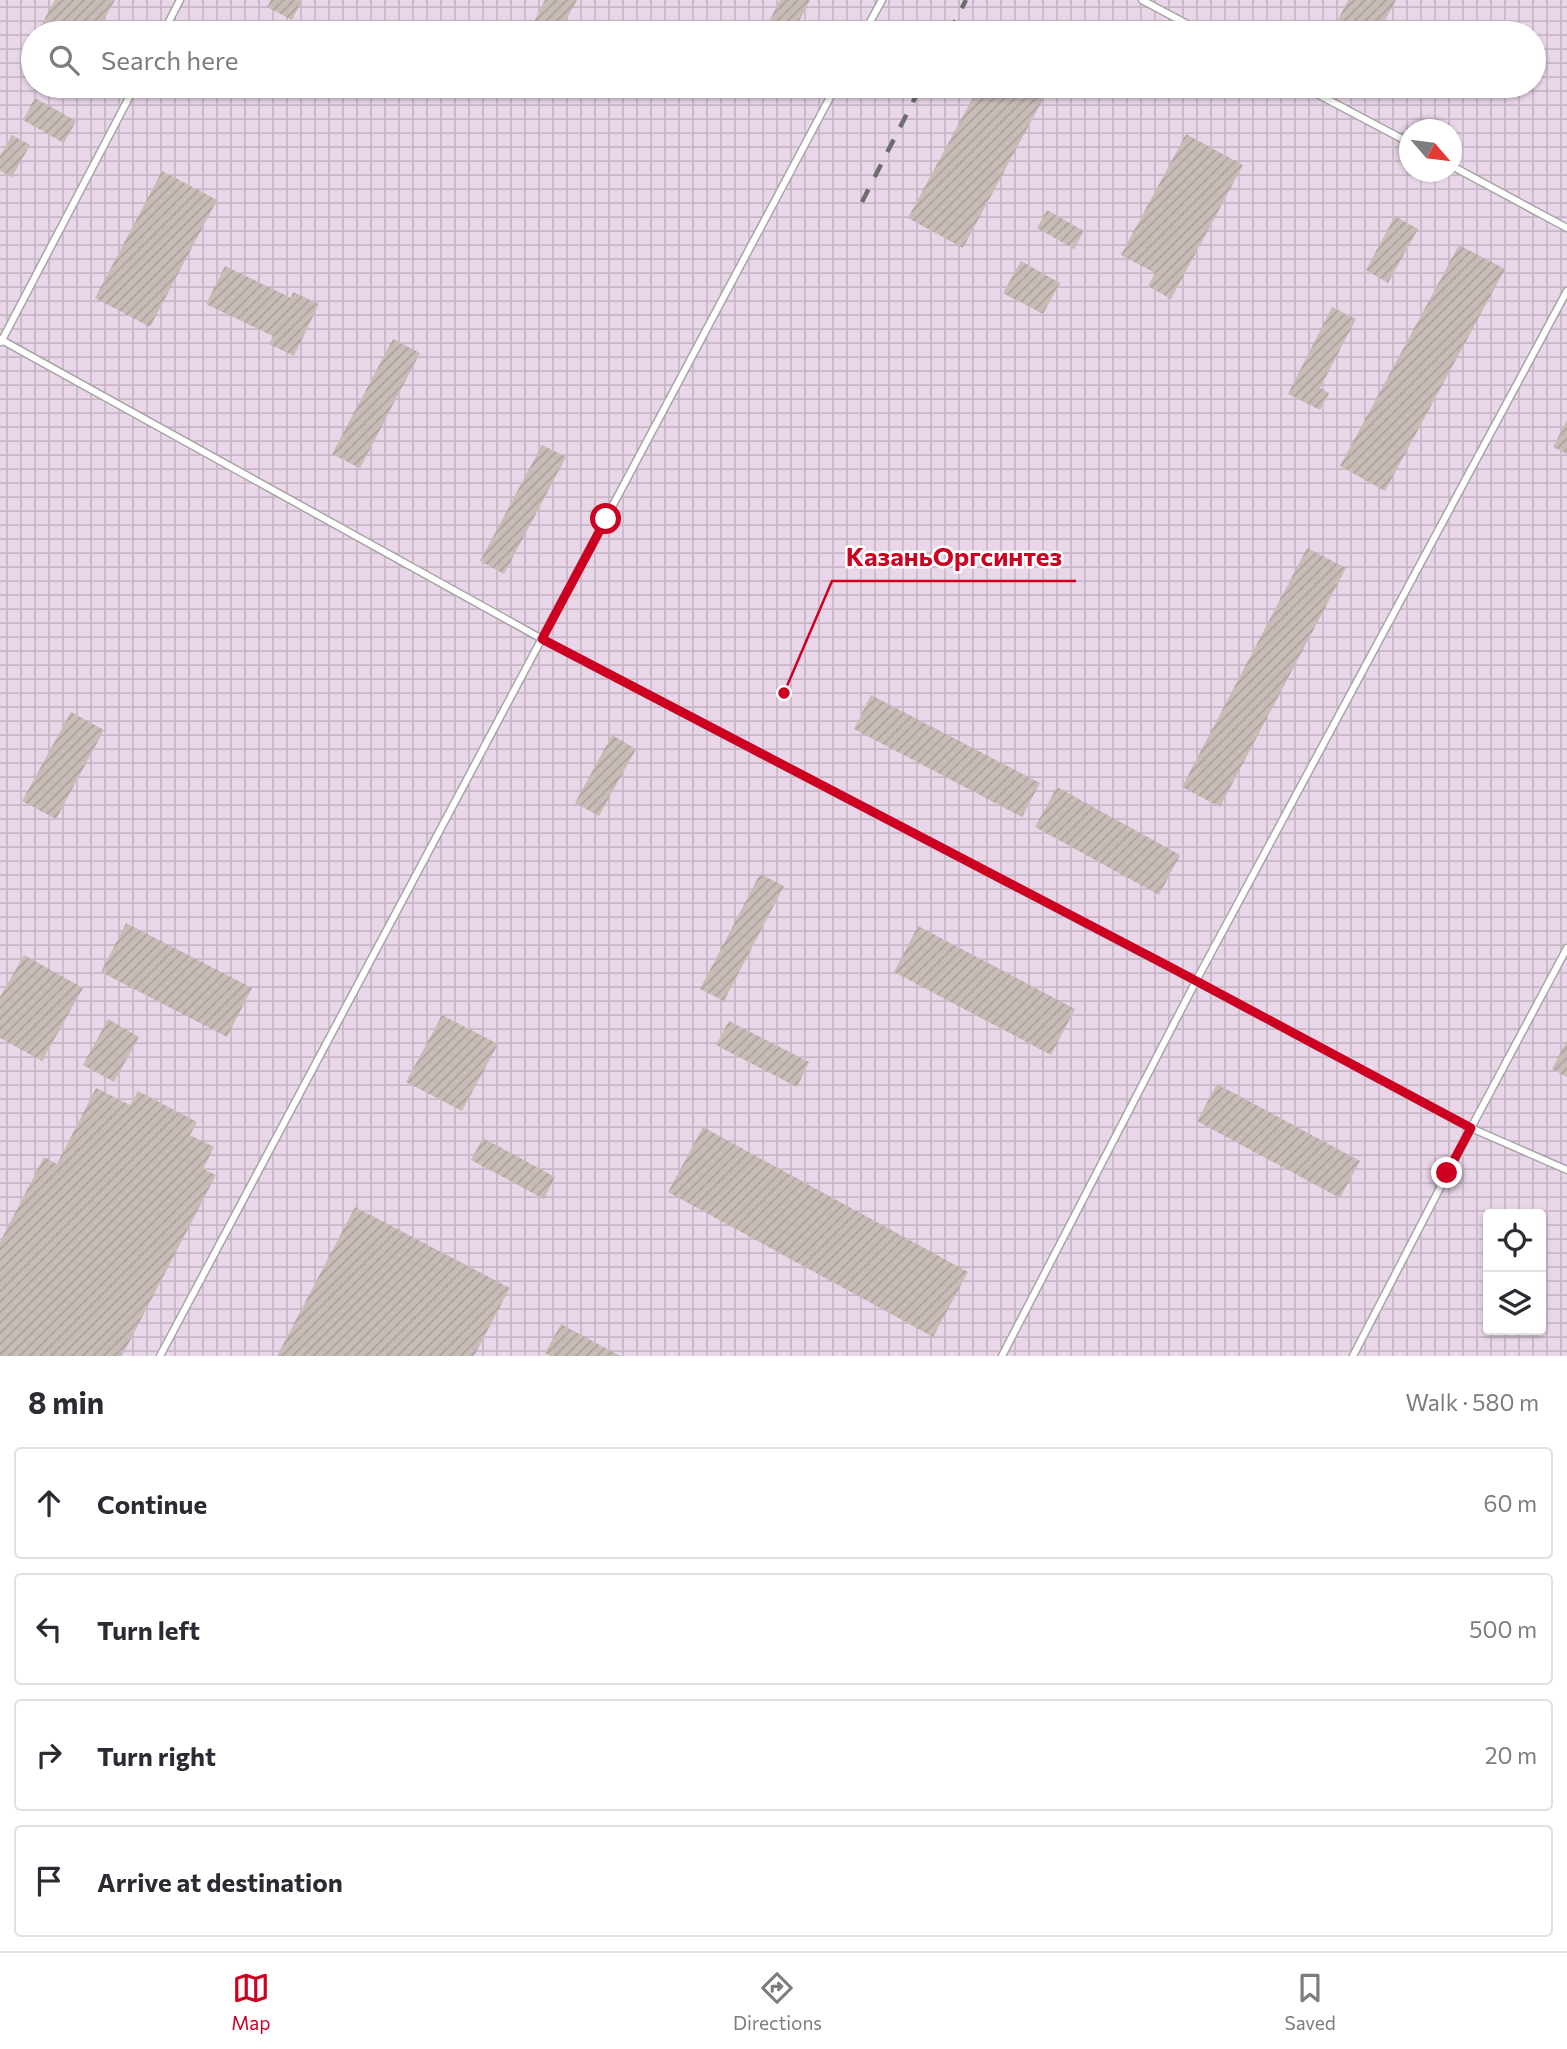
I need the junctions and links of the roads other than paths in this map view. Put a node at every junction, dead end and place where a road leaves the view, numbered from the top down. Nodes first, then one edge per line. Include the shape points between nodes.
1 (180, 0) edge
2 (882, 0) edge
3 (1142, 0) edge
4 (169, 21) edge
5 (871, 21) edge
6 (1181, 21) edge
7 (129, 98) edge
8 (830, 98) edge
9 (1325, 98) edge
10 (1399, 138) edge
11 (1462, 172) edge
12 (1567, 228) edge
13 (1567, 291) edge
14 (1, 341) edge
15 (542, 639) junction
16 (1567, 948) edge
17 (1196, 981) junction
18 (1471, 1128) junction
19 (1567, 1170) edge
20 (160, 1356) edge
21 (1002, 1356) edge
22 (1353, 1356) edge

1 - 4 lane
2 - 5 lane
3 - 6 lane
7 - 14 lane
8 - 15 lane
9 - 10 lane
11 - 12 lane
13 - 17 lane
14 - 15 lane
15 - 17 lane
15 - 20 lane
16 - 18 lane
17 - 18 lane
17 - 21 lane
18 - 19 lane
18 - 22 lane

